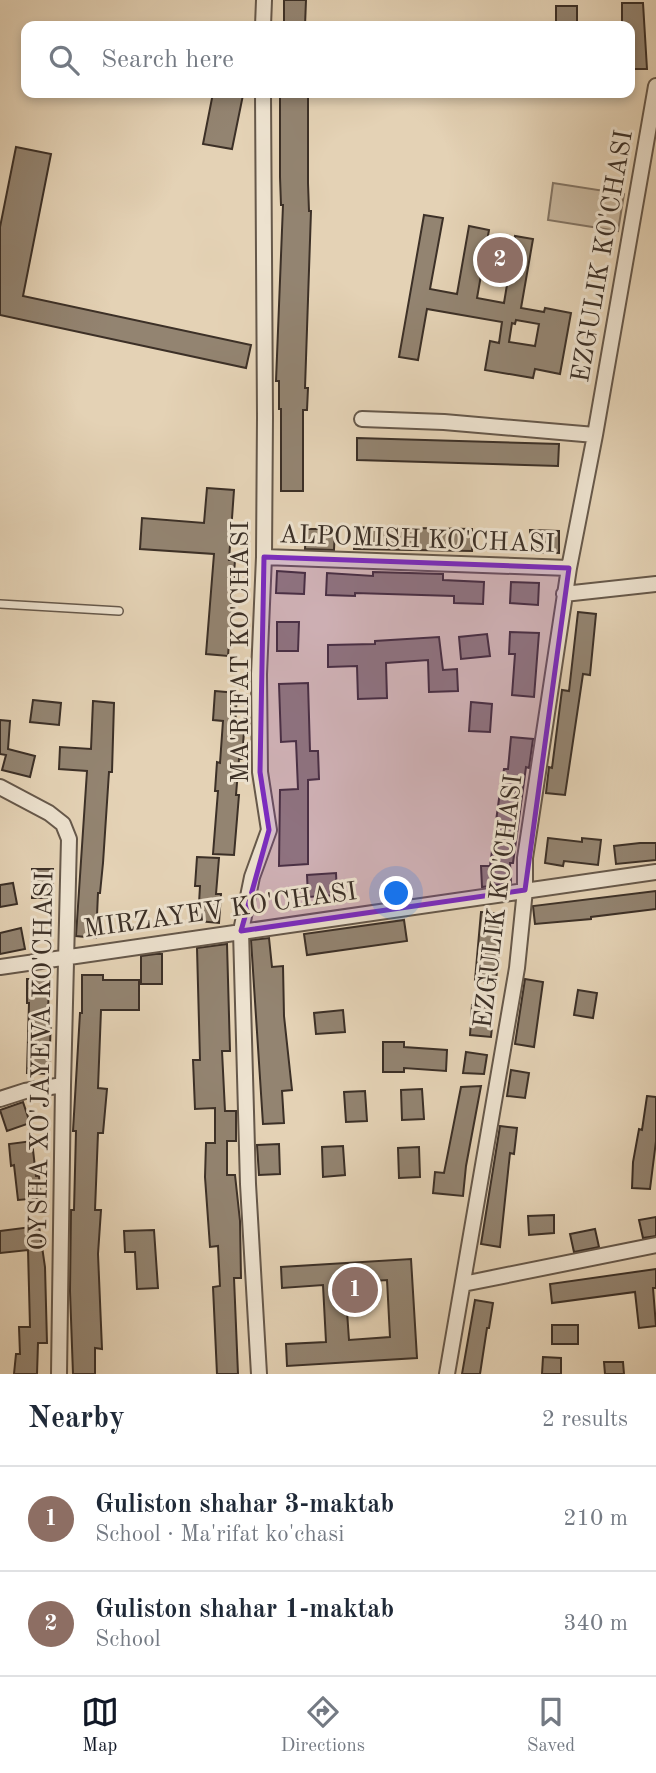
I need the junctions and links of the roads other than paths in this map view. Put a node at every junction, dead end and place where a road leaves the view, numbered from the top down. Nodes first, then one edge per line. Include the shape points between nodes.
1 (264, 0) edge
2 (264, 21) edge
3 (656, 86) edge
4 (264, 98) edge
5 (362, 419) dead end
6 (595, 435) junction
7 (264, 557) junction
8 (569, 568) junction
9 (656, 584) edge
10 (564, 594) junction
11 (0, 604) edge
12 (119, 611) dead end
13 (0, 787) edge
14 (656, 872) edge
15 (525, 890) junction
16 (241, 930) junction
17 (65, 957) junction
18 (0, 967) edge
19 (62, 1085) junction
20 (0, 1099) edge
21 (656, 1245) edge
22 (463, 1284) junction
23 (59, 1374) edge
24 (259, 1374) edge
25 (447, 1374) edge

1 - 2 street
3 - 6 street, EZGULIK KO'CHASI
4 - 7 street, MA'RIFAT KO'CHASI
5 - 6 street
6 - 8 street, EZGULIK KO'CHASI
7 - 8 street, ALPOMISH KO'CHASI
7 - 16 street, MA'RIFAT KO'CHASI via 260,772 269,830 252,877
8 - 10 street, EZGULIK KO'CHASI
9 - 10 street, ALPOMISH KO'CHASI
10 - 15 street, EZGULIK KO'CHASI via 525,858
11 - 12 lane
13 - 17 street, OYSHA XO'JAYEVA KO'CHASI via 49,813 63,824 69,839
14 - 15 street, MIRZAYEV KO'CHASI
15 - 16 street, MIRZAYEV KO'CHASI
15 - 22 street, EZGULIK KO'CHASI via 517,968
16 - 17 street, MIRZAYEV KO'CHASI
16 - 24 street, MA'RIFAT KO'CHASI
17 - 18 street, MIRZAYEV KO'CHASI
17 - 19 street, OYSHA XO'JAYEVA KO'CHASI
19 - 20 street
19 - 23 street, OYSHA XO'JAYEVA KO'CHASI
21 - 22 street
22 - 25 street, EZGULIK KO'CHASI

